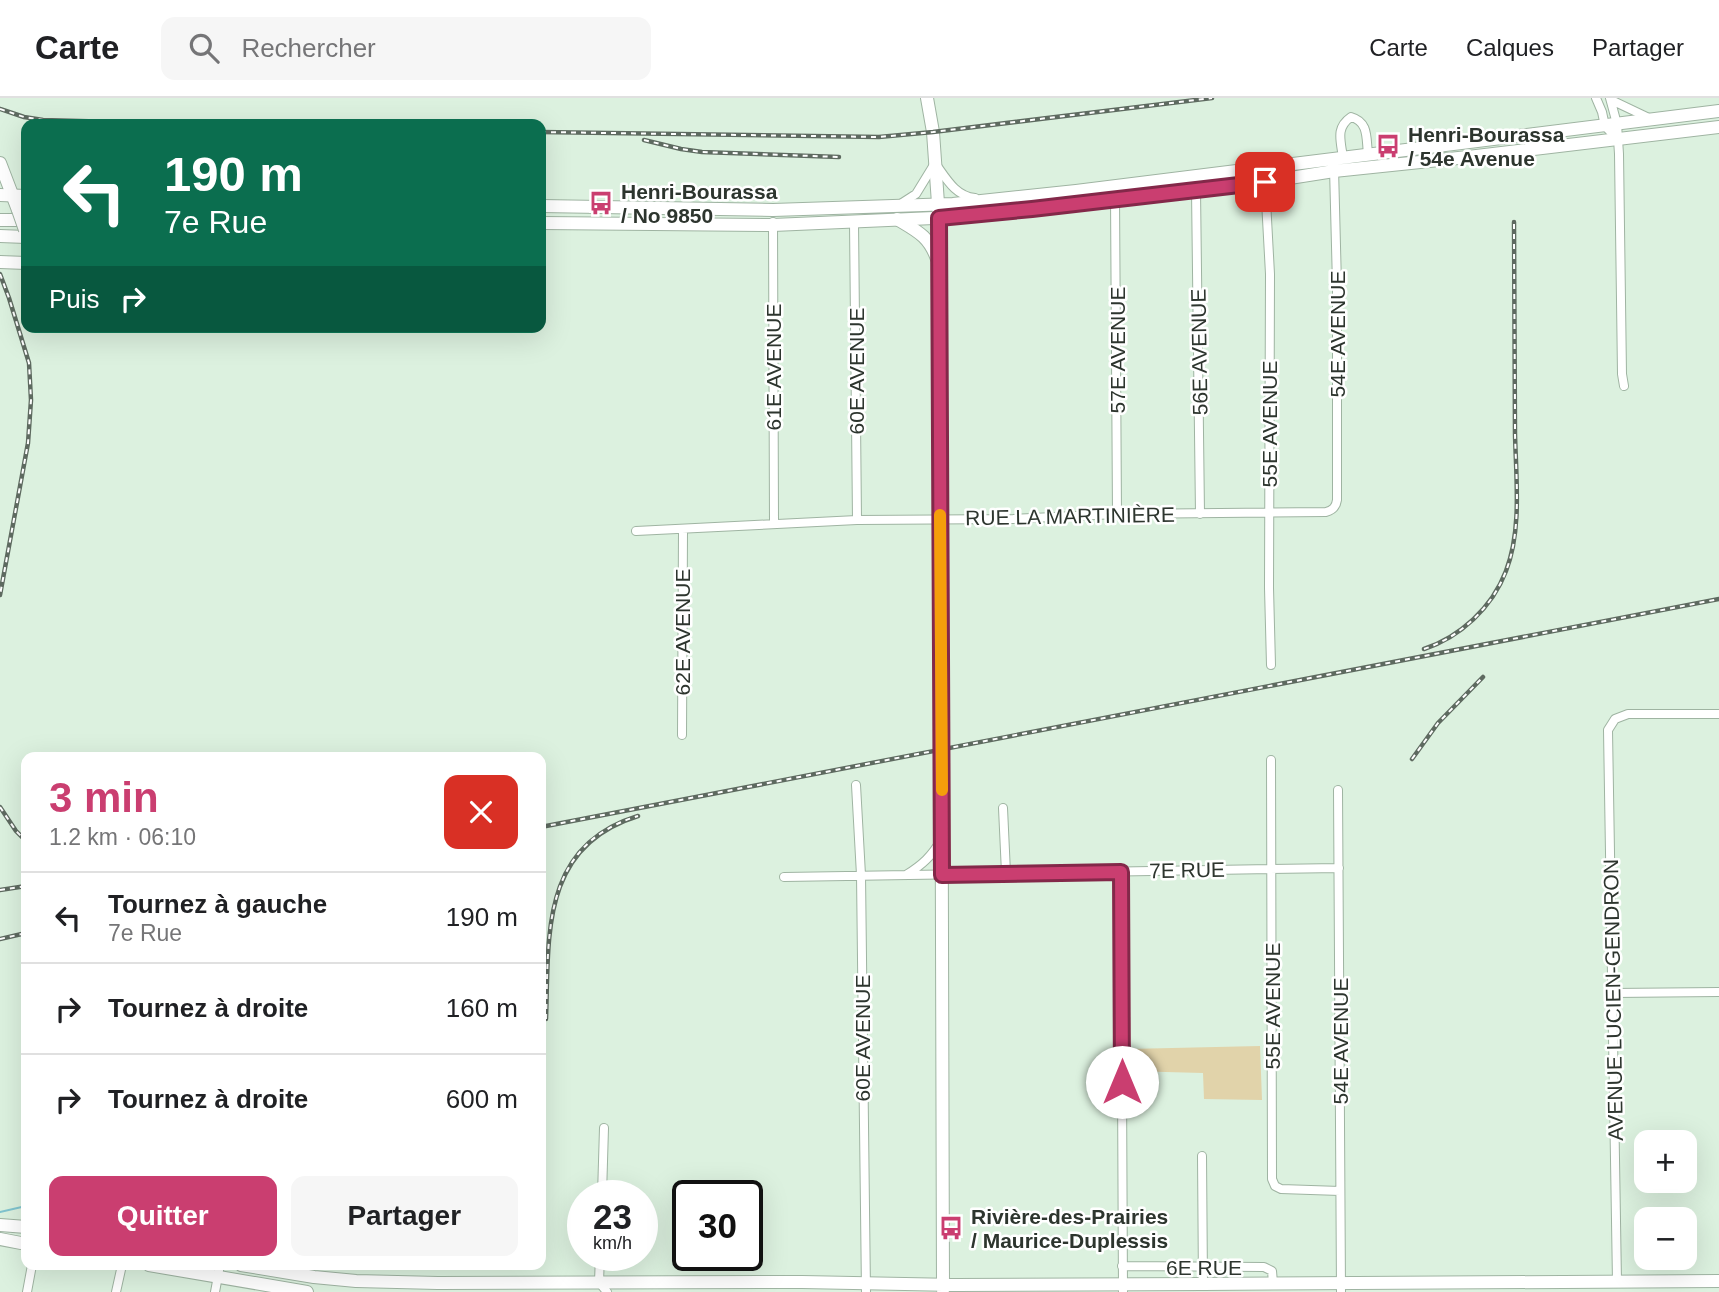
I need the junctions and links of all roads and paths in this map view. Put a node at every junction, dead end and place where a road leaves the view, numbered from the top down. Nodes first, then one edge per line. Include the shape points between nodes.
1 (927, 98) edge
2 (1596, 98) edge
3 (1610, 99) edge
4 (1719, 111) edge
5 (1652, 119) junction
6 (1719, 127) edge
7 (1614, 131) junction
8 (1368, 154) junction
9 (0, 163) edge
10 (935, 163) junction
11 (1337, 163) junction
12 (1265, 182) junction
13 (1196, 190) junction
14 (1115, 193) junction
15 (6, 195) edge
16 (1006, 199) junction
17 (938, 204) junction
18 (546, 206) edge
19 (773, 210) junction
20 (895, 213) junction
21 (939, 218) junction
22 (21, 219) edge
23 (0, 220) edge
24 (21, 220) edge
25 (854, 222) junction
26 (546, 223) edge
27 (773, 225) junction
28 (21, 235) edge
29 (0, 236) edge
30 (0, 262) edge
31 (21, 262) edge
32 (940, 265) junction
33 (1625, 386) dead end
34 (1334, 508) joint
35 (1269, 512) junction
36 (1117, 514) junction
37 (1200, 514) junction
38 (940, 519) junction
39 (857, 520) junction
40 (774, 524) junction
41 (683, 530) junction
42 (636, 531) dead end
43 (1271, 665) dead end
44 (1719, 714) edge
45 (682, 735) dead end
46 (1272, 760) dead end
47 (856, 785) dead end
48 (1338, 790) dead end
49 (1003, 808) dead end
50 (942, 837) junction
51 (1339, 868) junction
52 (1271, 869) junction
53 (1121, 872) junction
54 (1006, 873) junction
55 (861, 875) junction
56 (906, 875) junction
57 (942, 875) junction
58 (783, 877) dead end
59 (1719, 992) edge
60 (1612, 993) junction
61 (604, 1129) dead end
62 (1202, 1156) dead end
63 (602, 1180) edge
64 (1340, 1191) junction
65 (0, 1225) edge
66 (21, 1227) edge
67 (0, 1239) edge
68 (21, 1243) edge
69 (1122, 1266) junction
70 (1203, 1266) junction
71 (31, 1270) edge
72 (121, 1270) edge
73 (271, 1270) edge
74 (219, 1271) edge
75 (1719, 1281) edge
76 (1617, 1282) junction
77 (1273, 1283) junction
78 (1203, 1284) junction
79 (356, 1287) edge
80 (603, 1287) edge
81 (687, 1287) edge
82 (781, 1287) edge
83 (866, 1287) edge
84 (1546, 1287) edge
85 (943, 1288) edge
86 (1123, 1288) edge
87 (1341, 1288) edge
88 (27, 1292) edge
89 (118, 1292) edge
90 (215, 1292) edge
91 (307, 1292) edge

1 - 10 street
2 - 7 street
3 - 5 street
3 - 7 street
4 - 5 street
5 - 7 street
6 - 7 street
7 - 8 street
7 - 11 street
7 - 33 street
8 - 11 street
8 - 11 street, 54E AVENUE via 1364,125 1351,117 1340,128
9 - 15 street
10 - 16 street via 966,197
10 - 17 street
10 - 20 street via 916,194
11 - 12 street
11 - 14 street
11 - 34 street, 54E AVENUE via 1338,500
12 - 13 street
12 - 35 street, 55E AVENUE via 1270,274
13 - 14 street
13 - 37 street, 56E AVENUE
14 - 16 street
14 - 21 street
14 - 36 street, 57E AVENUE
15 - 22 street, bridge
16 - 17 street
17 - 20 street
17 - 21 street
18 - 19 street
19 - 20 street
19 - 27 street, 61E AVENUE
20 - 21 street
20 - 25 street
20 - 32 street via 926,239
21 - 32 street
23 - 24 street
25 - 27 street
25 - 39 street, 60E AVENUE
26 - 27 street
27 - 40 street, 61E AVENUE
28 - 29 street
30 - 31 street
32 - 38 street
34 - 35 street, RUE LA MARTINIÈRE via 1326,512
35 - 37 street, RUE LA MARTINIÈRE
35 - 43 street, 55E AVENUE
36 - 37 street, RUE LA MARTINIÈRE
36 - 38 street, RUE LA MARTINIÈRE
38 - 39 street, RUE LA MARTINIÈRE
38 - 50 street
39 - 40 street, RUE LA MARTINIÈRE
40 - 41 street, RUE LA MARTINIÈRE
41 - 42 street, RUE LA MARTINIÈRE
41 - 45 street, 62E AVENUE
44 - 60 street, AVENUE LUCIEN-GENDRON via 1628,714 1615,719 1608,730
46 - 52 street, 55E AVENUE
47 - 55 street, 60E AVENUE
48 - 51 street, 54E AVENUE
49 - 54 street
50 - 56 street via 925,863
50 - 57 street
51 - 52 street, 7E RUE
51 - 64 street, 54E AVENUE
52 - 53 street, 7E RUE
52 - 64 street, 55E AVENUE via 1273,1182 1281,1189
53 - 54 street, 7E RUE
53 - 69 street
54 - 57 street, 7E RUE
55 - 56 street, 7E RUE
55 - 58 street, 7E RUE
55 - 83 street, 60E AVENUE
56 - 57 street, 7E RUE
57 - 85 street
59 - 60 street
60 - 76 street, AVENUE LUCIEN-GENDRON
61 - 63 street
62 - 70 street
64 - 87 street, 54E AVENUE
65 - 66 street
67 - 68 street
69 - 70 street, 6E RUE
69 - 86 street
70 - 77 street, 6E RUE via 1267,1268
70 - 78 street
71 - 88 street
72 - 89 street
73 - 79 street
74 - 90 street
74 - 91 street
75 - 76 street
76 - 84 street
77 - 78 street
77 - 87 street
78 - 86 street
79 - 80 street via 438,1283
80 - 81 street
81 - 82 street
82 - 83 street
83 - 85 street
84 - 87 street
85 - 86 street

